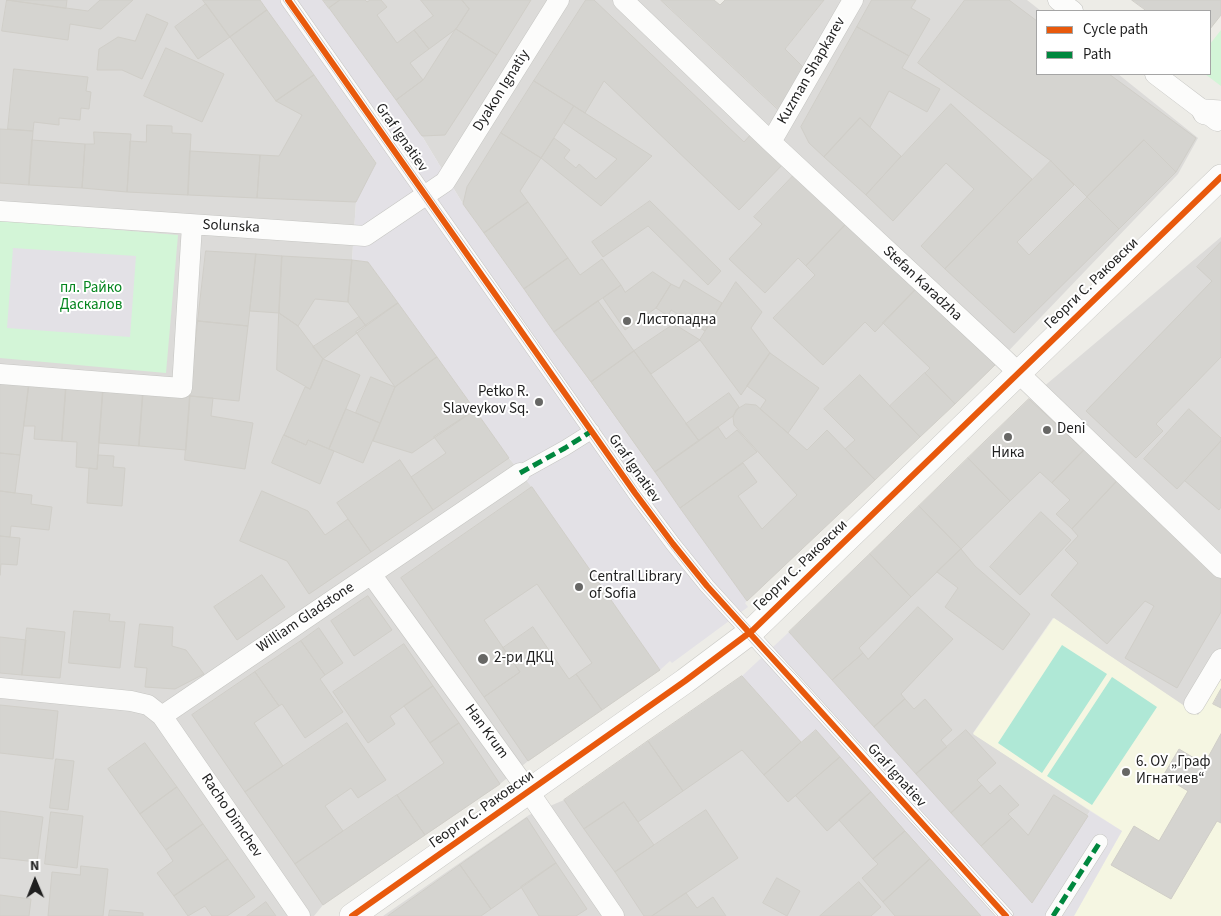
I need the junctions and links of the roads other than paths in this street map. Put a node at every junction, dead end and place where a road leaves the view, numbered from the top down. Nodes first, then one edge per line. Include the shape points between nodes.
1 (288, 0) edge
2 (558, 0) edge
3 (623, 0) edge
4 (853, 0) edge
5 (1058, 0) edge
6 (1072, 10) edge
7 (1156, 75) edge
8 (1216, 116) edge
9 (771, 142) junction
10 (1221, 177) edge
11 (445, 182) joint
12 (426, 195) junction
13 (0, 211) edge
14 (192, 225) junction
15 (1019, 373) junction
16 (0, 374) edge
17 (592, 431) junction
18 (520, 473) joint
19 (1221, 568) edge
20 (372, 574) junction
21 (749, 633) junction
22 (1221, 659) edge
23 (0, 688) edge
24 (1194, 704) dead end
25 (162, 716) junction
26 (529, 792) junction
27 (1100, 842) dead end
28 (300, 916) edge
29 (352, 916) edge
30 (614, 916) edge
31 (1006, 916) edge
32 (1053, 916) edge

1 - 12 street, Graf Ignatiev
2 - 11 street, Dyakon Ignatiy
3 - 9 street, Stefan Karadzha
4 - 9 street, Kuzman Shapkarev
5 - 6 street
7 - 8 street
9 - 15 street, Stefan Karadzha
10 - 15 street, Георги С. Раковски
11 - 12 street, Solunska
12 - 14 street, Solunska via 365,236
12 - 17 street, Graf Ignatiev
13 - 14 street, Solunska
14 - 16 street via 182,388
15 - 19 street, Stefan Karadzha
15 - 21 street, Георги С. Раковски
17 - 18 street, William Gladstone
17 - 21 street, Graf Ignatiev via 673,544
18 - 20 street, William Gladstone
20 - 25 street, William Gladstone
20 - 26 street, Han Krum
21 - 26 street, Георги С. Раковски
21 - 31 street, Graf Ignatiev
22 - 24 street
23 - 25 street via 131,701 148,705
25 - 28 street, Racho Dimchev
26 - 29 street, Георги С. Раковски
26 - 30 street, Han Krum
27 - 32 street

